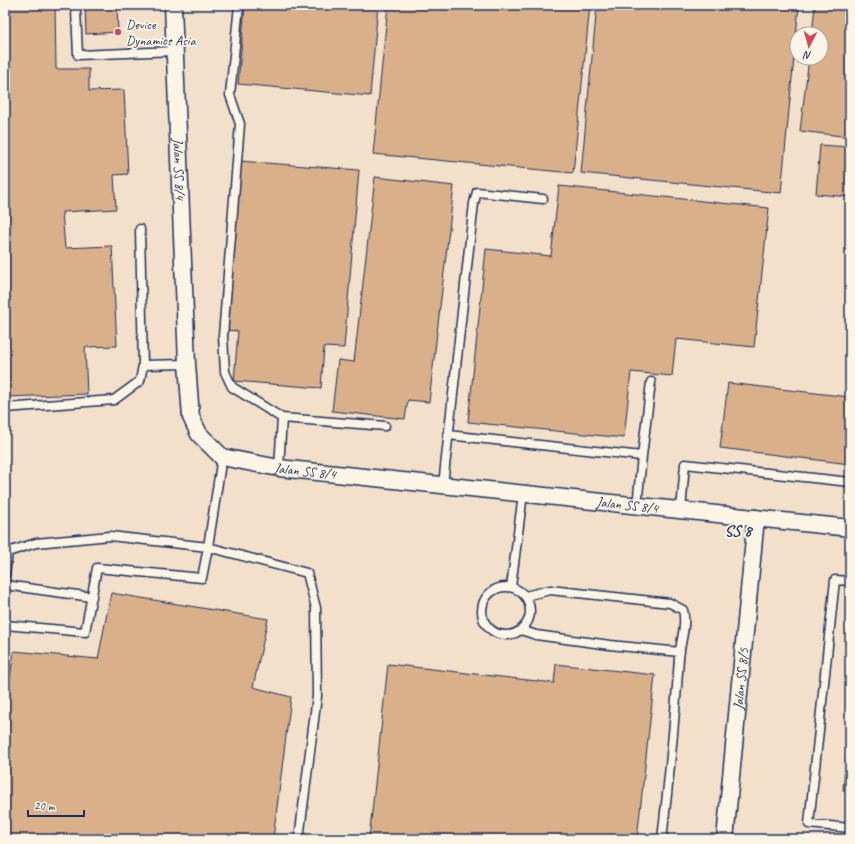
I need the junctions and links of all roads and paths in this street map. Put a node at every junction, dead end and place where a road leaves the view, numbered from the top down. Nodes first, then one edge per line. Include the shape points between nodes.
1 (173, 5) edge
2 (239, 5) edge
3 (76, 10) dead end
4 (175, 51) junction
5 (543, 199) dead end
6 (140, 229) dead end
7 (187, 364) junction
8 (143, 365) junction
9 (650, 382) dead end
10 (5, 408) edge
11 (282, 418) junction
12 (385, 426) dead end
13 (448, 435) junction
14 (642, 456) junction
15 (222, 457) junction
16 (279, 468) junction
17 (850, 482) edge
18 (443, 485) junction
19 (523, 494) junction
20 (637, 506) junction
21 (681, 510) junction
22 (756, 518) junction
23 (850, 528) edge
24 (208, 547) junction
25 (5, 575) edge
26 (850, 581) edge
27 (5, 585) edge
28 (511, 588) junction
29 (525, 596) junction
30 (92, 597) junction
31 (5, 625) edge
32 (521, 630) junction
33 (680, 652) junction
34 (850, 828) edge
35 (299, 839) edge
36 (662, 839) edge
37 (725, 839) edge

1 - 4 street, Jalan SS 8/4
2 - 11 lane via 230,94 240,124 223,336 225,372 232,387
3 - 4 lane via 78,55
4 - 7 street, Jalan SS 8/4
5 - 13 lane via 477,192
6 - 8 lane
7 - 8 lane
7 - 15 street, Jalan SS 8/4 via 191,417 199,434
8 - 10 lane via 140,380 114,400
9 - 14 lane
11 - 12 lane
11 - 16 lane
13 - 14 lane
13 - 18 lane
14 - 20 lane
15 - 16 street, Jalan SS 8/4
15 - 24 lane
16 - 18 street, Jalan SS 8/4
17 - 21 lane via 686,464
18 - 19 street, Jalan SS 8/4
19 - 20 street, Jalan SS 8/4
19 - 28 lane
20 - 21 street, Jalan SS 8/4
21 - 22 street, Jalan SS 8/4
22 - 23 street, Jalan SS 8/4
22 - 37 street, Jalan SS 8/5
24 - 25 lane via 110,536 36,543 8,552
24 - 30 lane via 202,578 97,568
24 - 35 lane via 307,573 316,608 317,696
26 - 34 lane via 835,580 809,824
27 - 30 lane
28 - 29 lane
28 - 32 lane via 501,587 485,598 482,617 486,626 493,632 512,635
29 - 32 lane via 530,614
29 - 33 lane via 550,590 670,603 683,610 686,620
30 - 31 lane via 85,632
32 - 33 lane via 536,635
33 - 36 lane

